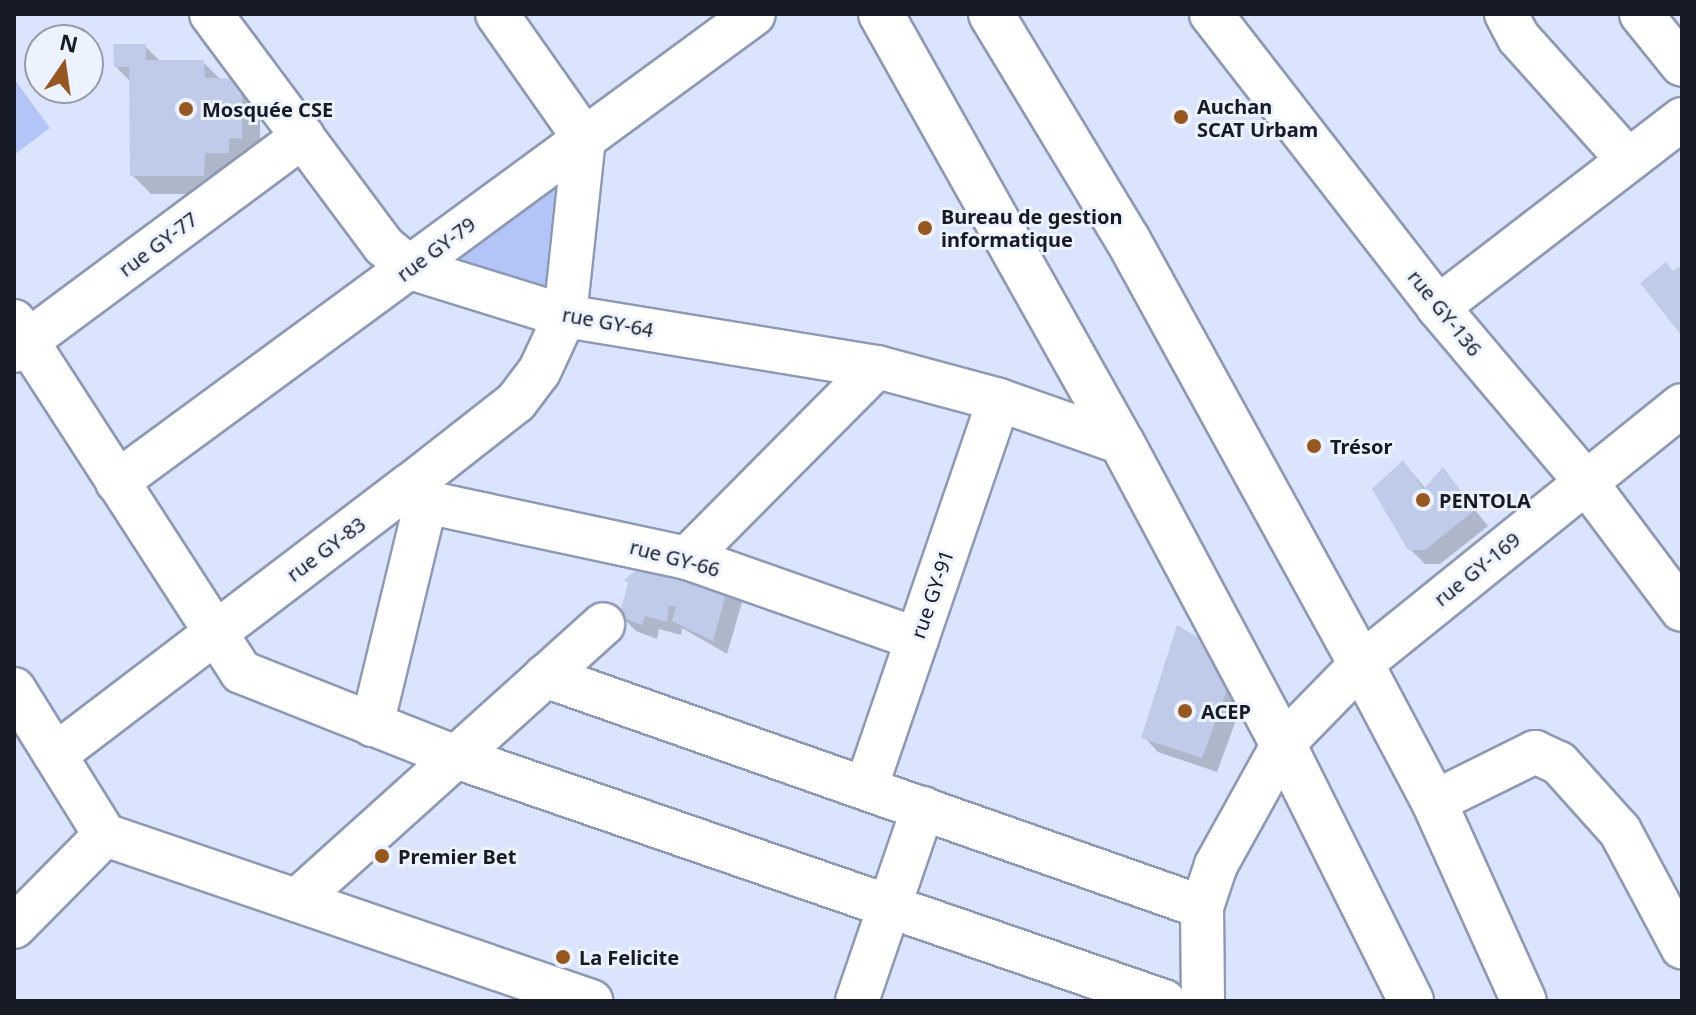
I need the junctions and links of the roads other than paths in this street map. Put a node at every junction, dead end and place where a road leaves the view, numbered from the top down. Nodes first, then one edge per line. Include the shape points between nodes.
1 (211, 14) edge
2 (497, 14) edge
3 (754, 14) edge
4 (881, 14) edge
5 (991, 14) edge
6 (1211, 14) edge
7 (1641, 14) edge
8 (1515, 18) edge
9 (1682, 65) edge
10 (1682, 119) edge
11 (303, 136) junction
12 (584, 138) junction
13 (1628, 160) junction
14 (410, 268) junction
15 (1438, 307) junction
16 (565, 316) junction
17 (18, 338) edge
18 (877, 367) junction
19 (999, 400) junction
20 (1682, 405) edge
21 (1122, 443) junction
22 (1585, 481) junction
23 (117, 482) junction
24 (418, 494) junction
25 (687, 558) junction
26 (1682, 610) edge
27 (603, 624) dead end
28 (216, 633) junction
29 (917, 639) junction
30 (1361, 664) junction
31 (545, 676) junction
32 (14, 689) edge
33 (372, 725) junction
34 (1283, 744) junction
35 (55, 755) junction
36 (456, 757) junction
37 (866, 788) junction
38 (1434, 802) junction
39 (923, 808) junction
40 (105, 835) junction
41 (297, 900) junction
42 (889, 907) junction
43 (1202, 907) junction
44 (1678, 924) edge
45 (14, 927) edge
46 (591, 1001) edge
47 (857, 1001) edge
48 (1164, 1001) edge
49 (1203, 1001) edge
50 (1411, 1001) edge
51 (1524, 1001) edge

1 - 11 street, rue GY-64
2 - 12 street
3 - 12 street, rue GY-79
4 - 21 main road
5 - 30 main road via 1128,240
6 - 15 street, rue GY-136
7 - 9 street
8 - 13 street via 1519,38
10 - 13 street
11 - 14 street, rue GY-64 via 384,246
11 - 17 street, rue GY-77
12 - 14 street, rue GY-79
12 - 16 street
13 - 15 street
14 - 16 street, rue GY-64
14 - 23 street, rue GY-79
15 - 22 street, rue GY-136
16 - 18 street, rue GY-64
16 - 24 street, rue GY-83 via 530,387
17 - 23 street
18 - 19 street, rue GY-64
18 - 25 street
19 - 21 street, rue GY-64
19 - 29 street, rue GY-91
20 - 22 street, rue GY-169
21 - 34 main road
22 - 26 street, rue GY-136
22 - 30 street, rue GY-169
23 - 28 street
24 - 25 street, rue GY-66
24 - 28 street, rue GY-83
24 - 33 street
25 - 29 street, rue GY-66
27 - 31 street
28 - 33 street via 241,672
28 - 35 street, rue GY-83
29 - 37 street, rue GY-91
30 - 34 street, rue GY-169
30 - 38 main road
31 - 36 street
31 - 37 street
32 - 35 street
33 - 36 street
34 - 43 street, rue GY-169 via 1216,865
34 - 50 main road
35 - 40 street
36 - 41 street
36 - 42 street
37 - 39 street
38 - 44 street via 1535,752 1546,755 1620,831
38 - 51 main road
39 - 42 street
39 - 43 street
40 - 41 street
40 - 45 street
41 - 46 street
42 - 47 street
42 - 48 street
43 - 49 street, rue GY-169

